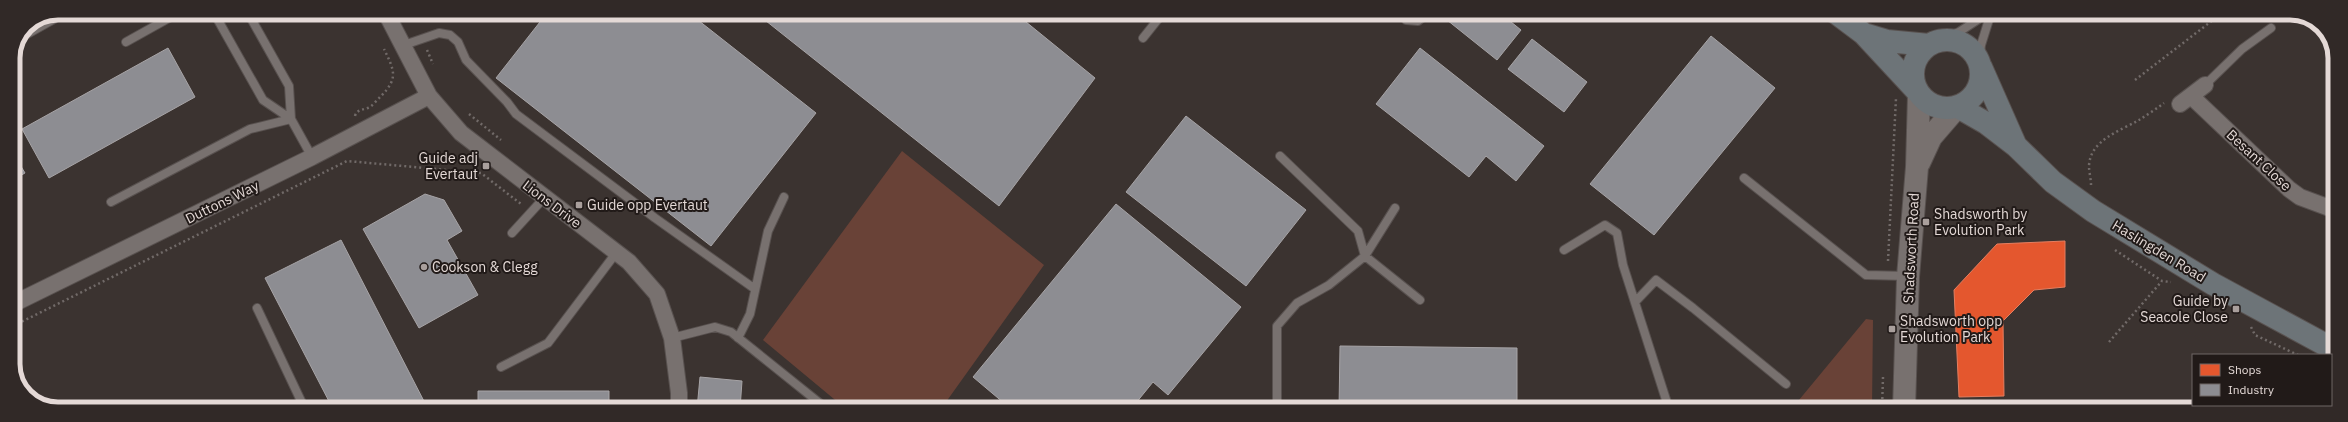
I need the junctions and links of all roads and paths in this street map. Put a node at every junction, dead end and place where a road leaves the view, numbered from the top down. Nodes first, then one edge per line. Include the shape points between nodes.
1 (165, 20) edge
2 (218, 20) edge
3 (252, 20) edge
4 (390, 20) edge
5 (1157, 20) edge
6 (1406, 20) edge
7 (1419, 20) edge
8 (1845, 20) edge
9 (1977, 20) edge
10 (1989, 20) edge
11 (2213, 20) edge
12 (50, 21) edge
13 (2271, 28) dead end
14 (29, 33) edge
15 (1864, 34) junction
16 (1143, 38) dead end
17 (421, 39) junction
18 (126, 42) dead end
19 (1934, 43) junction
20 (382, 45) dead end
21 (404, 45) junction
22 (1980, 64) junction
23 (434, 65) dead end
24 (2135, 80) dead end
25 (2205, 85) joint
26 (1918, 92) junction
27 (429, 96) junction
28 (2185, 100) junction
29 (1957, 107) junction
30 (467, 112) dead end
31 (354, 118) dead end
32 (291, 119) junction
33 (1895, 122) dead end
34 (504, 143) dead end
35 (2016, 146) junction
36 (1280, 156) dead end
37 (312, 157) junction
38 (1917, 168) junction
39 (1744, 178) dead end
40 (784, 197) dead end
41 (544, 198) junction
42 (111, 202) dead end
43 (2087, 206) junction
44 (2328, 207) edge
45 (1395, 208) dead end
46 (531, 212) junction
47 (512, 233) dead end
48 (1564, 250) dead end
49 (616, 253) junction
50 (1888, 253) dead end
51 (1365, 256) junction
52 (1908, 276) junction
53 (2162, 281) dead end
54 (755, 289) junction
55 (1420, 300) dead end
56 (20, 301) edge
57 (1635, 302) junction
58 (257, 308) dead end
59 (20, 323) edge
60 (672, 338) junction
61 (738, 338) junction
62 (2109, 342) dead end
63 (2328, 346) edge
64 (501, 367) dead end
65 (1786, 384) dead end
66 (302, 402) edge
67 (678, 402) edge
68 (818, 402) edge
69 (1277, 402) edge
70 (1668, 402) edge
71 (1906, 402) edge

1 - 18 lane
2 - 32 lane via 263,100
3 - 32 lane via 289,86
4 - 21 street, Lions Drive
5 - 16 lane
6 - 7 lane
8 - 15 highway
9 - 19 lane via 1959,32
10 - 22 lane via 1980,45
11 - 24 path
12 - 14 lane
13 - 25 lane via 2242,49
15 - 19 highway via 1887,41
15 - 26 highway
17 - 21 lane
17 - 23 path
17 - 54 lane via 439,33 450,35 458,42 466,60 516,114
19 - 22 highway via 1950,40 1960,42 1969,48
19 - 26 highway via 1916,60 1913,70
20 - 31 path via 393,68 393,79 389,88 370,106 356,113
21 - 27 street, Lions Drive
22 - 29 highway via 1982,77 1979,87 1974,96
22 - 35 highway, Haslingden Road
25 - 28 street
26 - 29 highway via 1935,107
26 - 38 main road, Shadsworth Road
27 - 37 street, Duttons Way
27 - 41 street, Lions Drive via 461,133
28 - 43 path via 2166,102 2104,140 2094,151 2089,166 2092,192
28 - 44 street, Besant Close via 2289,189 2300,197
29 - 35 highway, Haslingden Road via 1986,123
29 - 38 main road, Shadsworth Road via 1932,137
30 - 34 path
32 - 37 lane
32 - 42 lane via 250,129
33 - 50 path
35 - 43 highway, Haslingden Road via 2052,182
36 - 51 lane via 1358,231
37 - 56 street, Duttons Way
38 - 52 main road, Shadsworth Road
39 - 52 lane via 1866,275
40 - 54 lane via 768,231
41 - 46 lane
41 - 49 street, Lions Drive
43 - 63 highway, Haslingden Road via 2213,284
45 - 51 lane
46 - 47 lane
46 - 59 path via 481,173 347,161
48 - 57 lane via 1605,226 1617,232 1623,265
49 - 60 street, Lions Drive via 629,262 657,294
49 - 64 lane via 548,343
51 - 55 lane
51 - 69 lane via 1329,284 1297,302 1277,326
52 - 71 main road, Shadsworth Road
53 - 62 path
54 - 61 lane via 750,314
57 - 65 lane via 1656,280
57 - 70 lane
58 - 66 lane
60 - 61 lane via 715,327 731,332
60 - 67 street, Lions Drive
61 - 68 lane

